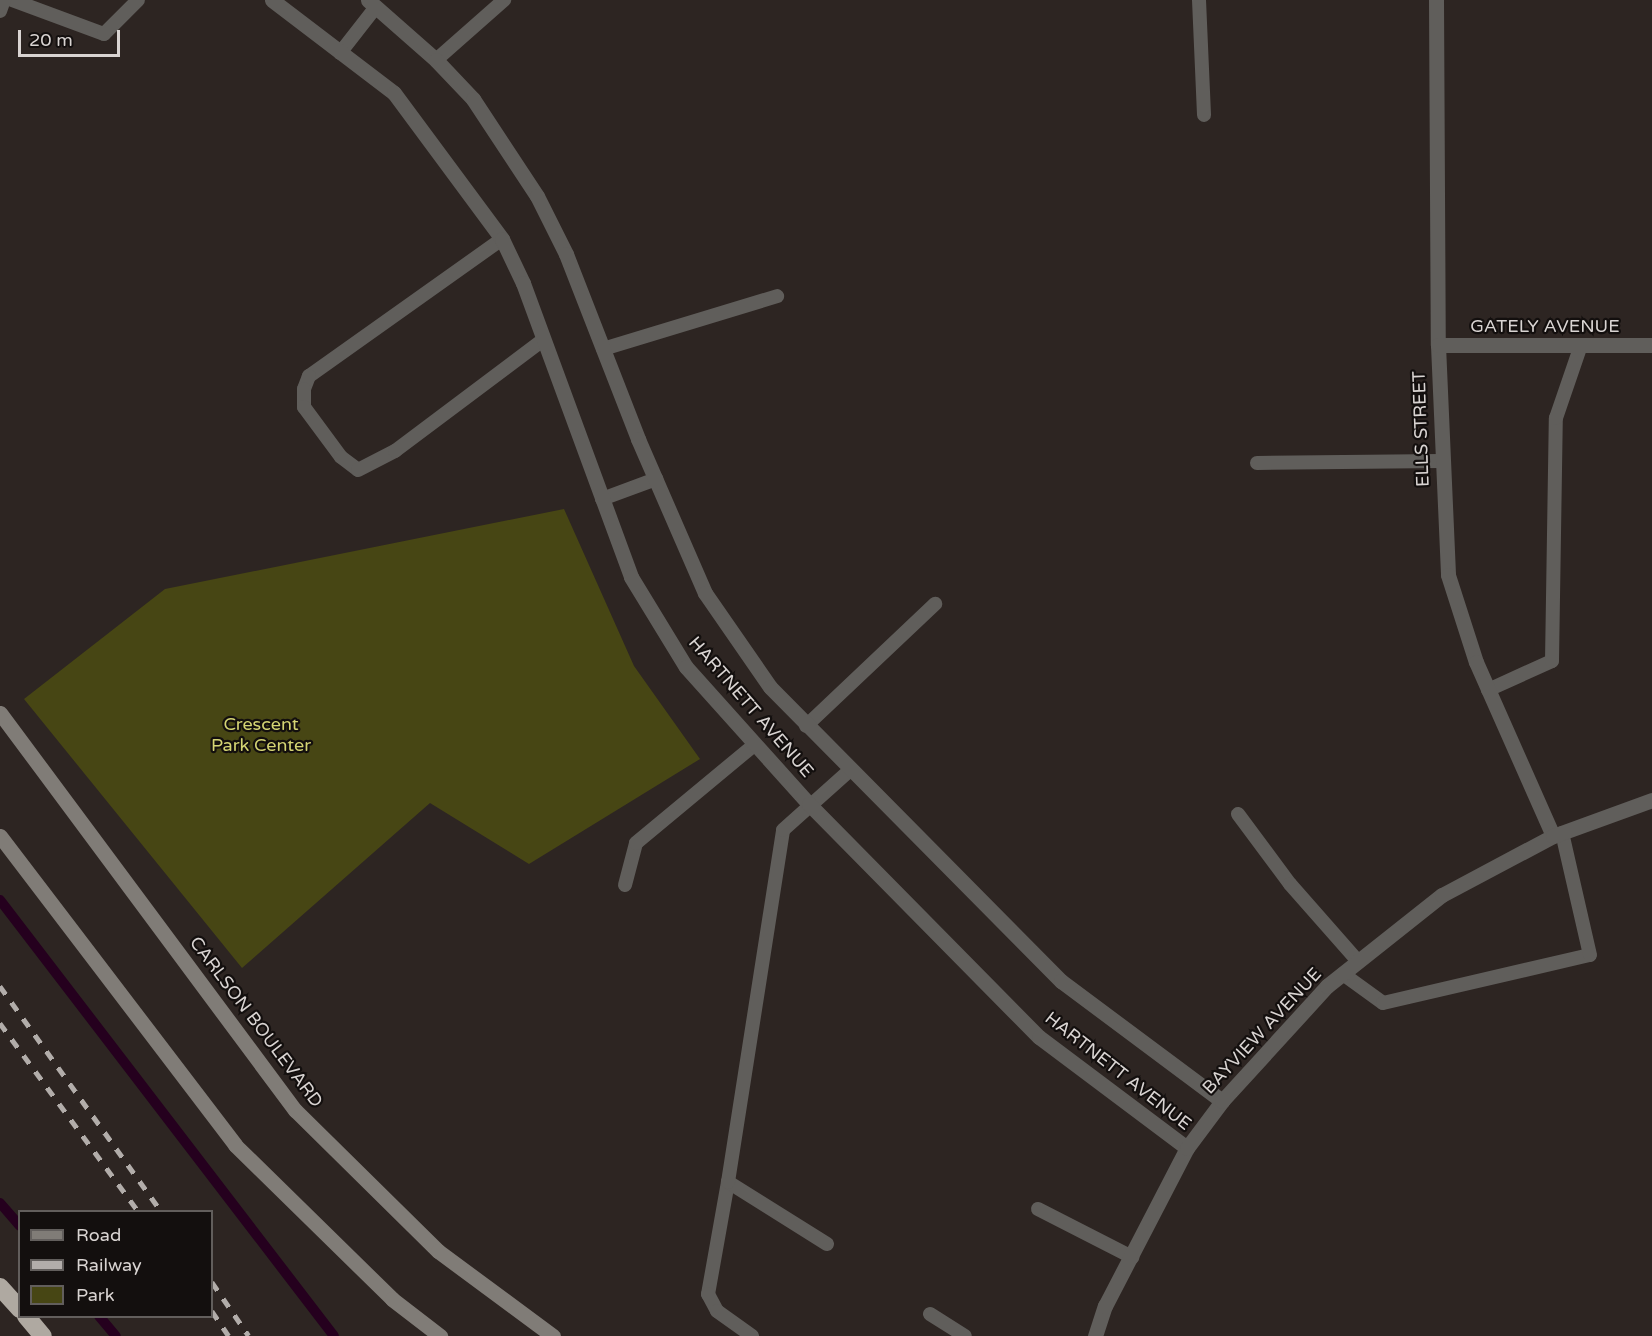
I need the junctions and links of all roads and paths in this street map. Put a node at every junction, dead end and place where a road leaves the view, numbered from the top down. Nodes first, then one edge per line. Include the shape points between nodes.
1 (4, 0) edge
2 (12, 0) edge
3 (138, 0) edge
4 (272, 0) edge
5 (504, 0) edge
6 (1200, 0) edge
7 (1436, 0) edge
8 (372, 4) edge
9 (0, 11) edge
10 (340, 52) junction
11 (436, 60) junction
12 (1204, 115) dead end
13 (502, 239) junction
14 (777, 296) dead end
15 (544, 339) junction
16 (1437, 345) junction
17 (1581, 345) junction
18 (1652, 345) edge
19 (603, 349) junction
20 (1441, 461) junction
21 (1257, 463) dead end
22 (656, 479) junction
23 (602, 499) junction
24 (935, 604) dead end
25 (1488, 690) junction
26 (0, 713) edge
27 (806, 726) junction
28 (754, 745) junction
29 (850, 770) junction
30 (1652, 800) edge
31 (809, 804) junction
32 (1238, 814) dead end
33 (1558, 835) junction
34 (0, 836) edge
35 (625, 885) dead end
36 (1358, 961) junction
37 (1343, 974) junction
38 (1222, 1101) junction
39 (1187, 1148) junction
40 (728, 1182) junction
41 (1038, 1209) dead end
42 (827, 1244) dead end
43 (1132, 1257) junction
44 (0, 1287) edge
45 (18, 1307) edge
46 (930, 1314) dead end
47 (27, 1318) edge
48 (44, 1336) edge
49 (440, 1336) edge
50 (553, 1336) edge
51 (752, 1336) edge
52 (965, 1336) edge
53 (1095, 1336) edge

1 - 9 lane
2 - 3 lane via 104,34
4 - 10 street, HARTNETT AVENUE
5 - 11 lane
6 - 12 lane
7 - 16 street, ELLS STREET
8 - 10 lane
8 - 11 street, HARTNETT AVENUE
10 - 13 street, HARTNETT AVENUE via 394,93 412,113
11 - 19 street, HARTNETT AVENUE via 473,99 537,196 566,254
13 - 15 street, HARTNETT AVENUE
13 - 15 lane via 309,376 304,407 341,457 358,470 395,451
14 - 19 lane
15 - 23 street, HARTNETT AVENUE
16 - 17 street, GATELY AVENUE
16 - 20 street, ELLS STREET
17 - 18 street, GATELY AVENUE
17 - 25 lane via 1556,418 1551,662
19 - 22 street, HARTNETT AVENUE
20 - 21 lane
20 - 25 street, ELLS STREET via 1448,574 1454,603
22 - 23 lane
22 - 27 street, HARTNETT AVENUE via 705,593 770,687
23 - 28 street, HARTNETT AVENUE via 631,577 656,620 686,667
24 - 27 lane
25 - 33 street, ELLS STREET
26 - 50 main road, CARLSON BOULEVARD via 295,1110 438,1251
27 - 29 street, HARTNETT AVENUE
28 - 31 street, HARTNETT AVENUE
28 - 35 lane via 636,843
29 - 31 lane
29 - 38 street, HARTNETT AVENUE via 1062,981
30 - 33 street, BAYVIEW AVENUE
31 - 39 street, HARTNETT AVENUE via 1039,1037
31 - 40 lane via 783,830
32 - 36 lane via 1290,884
33 - 36 street, BAYVIEW AVENUE via 1442,895
33 - 37 lane via 1590,956 1383,1003
34 - 49 main road via 235,1145 392,1299
36 - 37 street, BAYVIEW AVENUE
37 - 38 street, BAYVIEW AVENUE via 1327,986
38 - 39 street, BAYVIEW AVENUE
39 - 43 street, BAYVIEW AVENUE
40 - 42 lane
40 - 51 lane via 708,1294 717,1311
41 - 43 lane
43 - 53 street, BAYVIEW AVENUE via 1105,1306
44 - 45 highway
46 - 52 lane
47 - 48 highway

